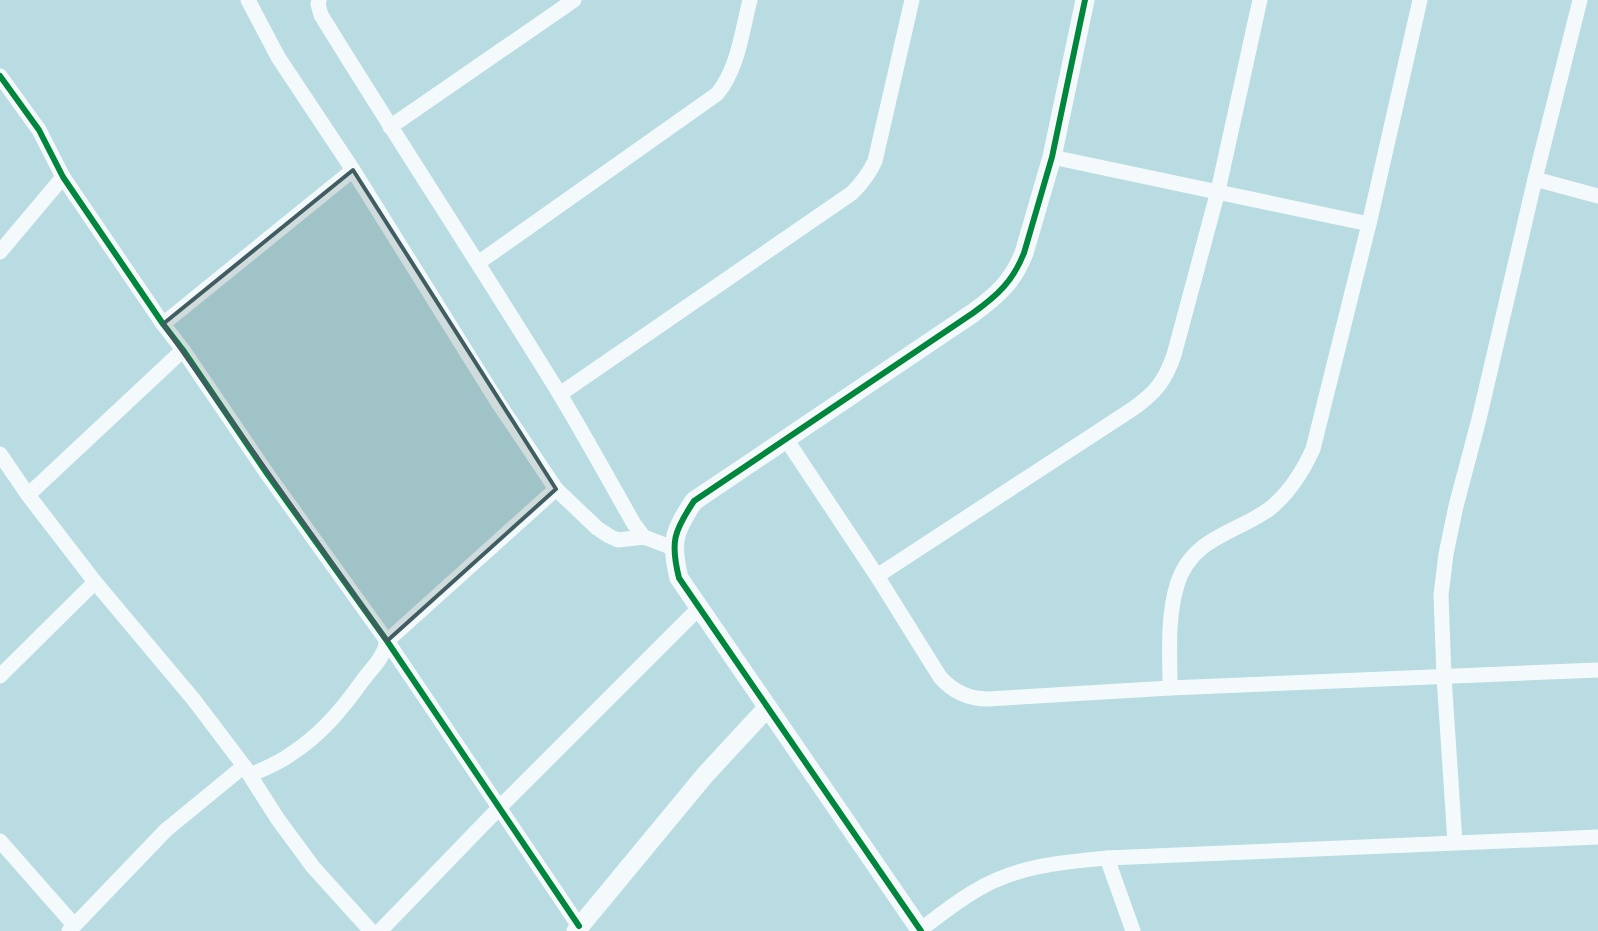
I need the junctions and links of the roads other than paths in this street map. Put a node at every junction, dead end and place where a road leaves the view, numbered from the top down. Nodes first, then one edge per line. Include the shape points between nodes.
1 (248, 0) edge
2 (319, 0) edge
3 (574, 0) edge
4 (750, 0) edge
5 (912, 0) edge
6 (1085, 0) edge
7 (1260, 0) edge
8 (1420, 0) edge
9 (1580, 0) edge
10 (0, 76) edge
11 (390, 127) junction
12 (1052, 157) junction
13 (352, 170) junction
14 (63, 177) junction
15 (1535, 179) junction
16 (1218, 191) junction
17 (1598, 196) edge
18 (1369, 224) junction
19 (0, 252) edge
20 (478, 263) junction
21 (163, 324) junction
22 (183, 350) junction
23 (560, 394) junction
24 (786, 439) junction
25 (0, 454) edge
26 (556, 489) junction
27 (28, 495) junction
28 (644, 536) junction
29 (673, 548) junction
30 (877, 576) junction
31 (95, 582) junction
32 (699, 608) junction
33 (387, 641) junction
34 (1598, 670) edge
35 (0, 676) edge
36 (1444, 676) junction
37 (1170, 688) junction
38 (767, 708) junction
39 (247, 771) junction
40 (500, 807) junction
41 (1598, 837) edge
42 (0, 841) edge
43 (1455, 842) junction
44 (1107, 858) junction
45 (72, 928) edge
46 (578, 929) edge
47 (371, 931) edge
48 (380, 931) edge
49 (920, 931) edge
50 (1132, 931) edge

1 - 13 street via 278,57
2 - 11 street via 321,15
3 - 11 street
4 - 20 street via 733,67 726,84 717,94
5 - 23 street via 875,160 862,183
6 - 12 street
7 - 16 street
8 - 18 street
9 - 15 street
10 - 14 street via 39,130
11 - 20 street
12 - 16 street
12 - 24 street via 1024,253 1004,287 974,313
13 - 21 street
13 - 26 street
14 - 19 street
14 - 21 street
15 - 17 street
15 - 36 street via 1446,554 1441,595
16 - 18 street
16 - 30 street via 1174,355 1160,386 1134,408
18 - 37 street via 1313,449 1303,472 1268,510 1218,536 1201,548 1187,565 1177,585 1170,624
20 - 23 street
21 - 22 street
22 - 27 street
22 - 33 street
23 - 28 street
24 - 29 street via 694,501 676,532
24 - 30 street
25 - 27 street
26 - 28 street via 609,536 618,540
26 - 33 street
27 - 31 street
28 - 29 street
29 - 32 street via 679,578
30 - 37 street via 940,677 966,696 988,699
31 - 35 street
31 - 39 street via 194,700
32 - 38 street
32 - 40 street
33 - 39 street via 378,662 322,729 291,755
33 - 40 street
34 - 36 street
36 - 37 street
36 - 43 street
38 - 46 street via 705,775
38 - 49 street
39 - 45 street via 166,830
39 - 47 street via 313,867
40 - 46 street
40 - 48 street
41 - 43 street
42 - 45 street
43 - 44 street
44 - 49 street via 1063,862 1003,877 975,890
44 - 50 street

